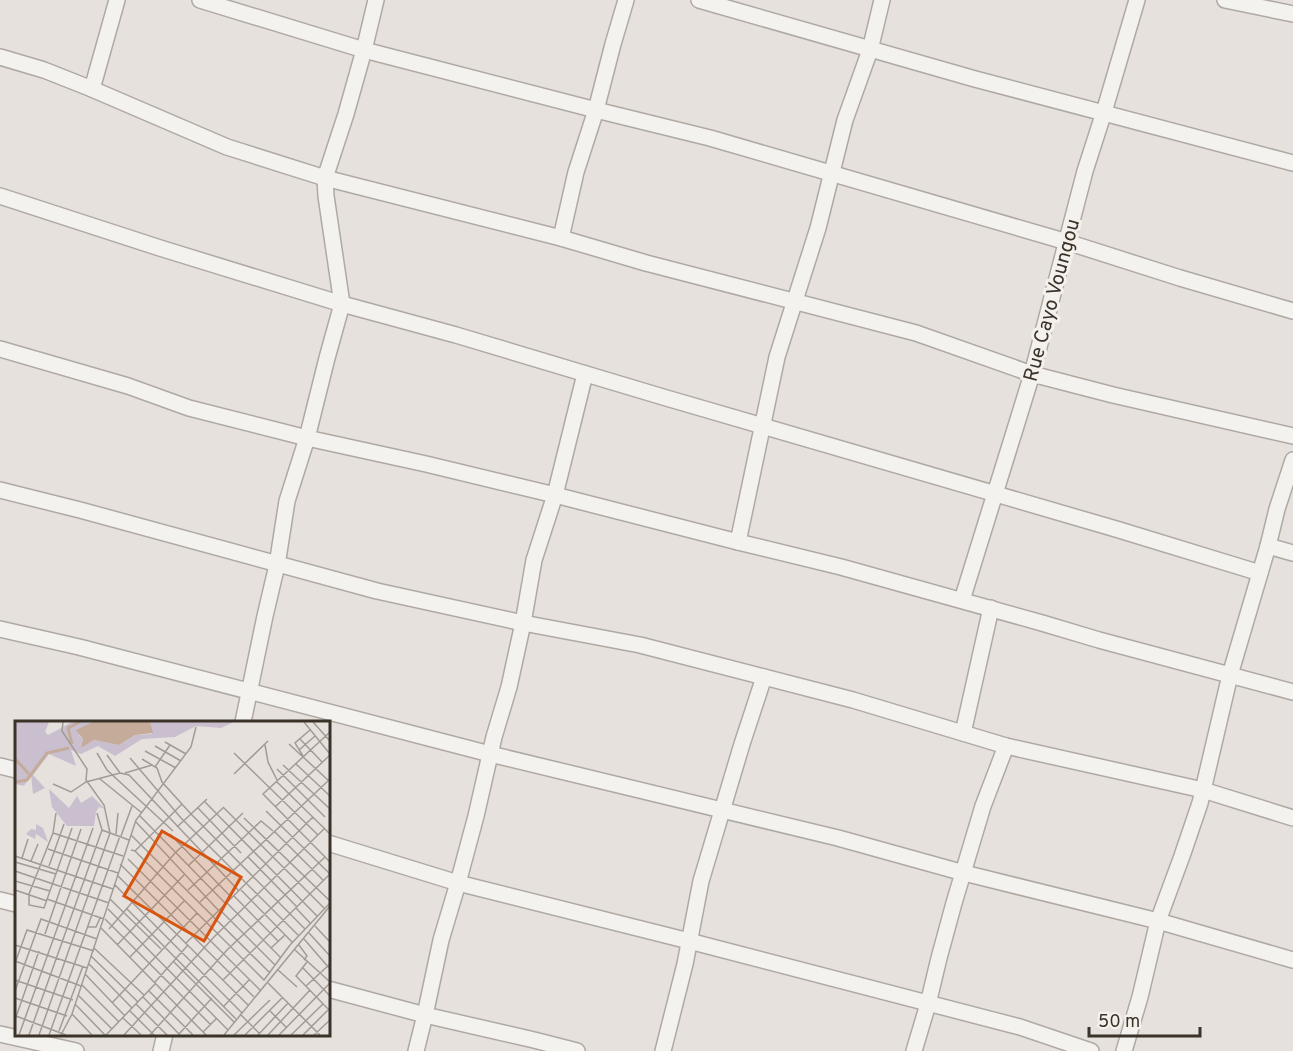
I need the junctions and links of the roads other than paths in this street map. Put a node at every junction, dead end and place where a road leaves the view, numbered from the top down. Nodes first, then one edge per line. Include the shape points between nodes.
1 (117, 0) edge
2 (200, 0) edge
3 (376, 0) edge
4 (626, 0) edge
5 (699, 0) edge
6 (882, 0) edge
7 (1137, 0) edge
8 (1225, 0) edge
9 (1293, 14) edge
10 (364, 50) junction
11 (870, 50) junction
12 (0, 57) edge
13 (92, 89) junction
14 (596, 110) junction
15 (1104, 112) junction
16 (1293, 163) edge
17 (832, 173) junction
18 (325, 178) junction
19 (0, 196) edge
20 (561, 238) junction
21 (1067, 242) junction
22 (794, 302) junction
23 (342, 304) junction
24 (1293, 311) edge
25 (0, 349) edge
26 (585, 374) junction
27 (1032, 374) junction
28 (763, 426) junction
29 (1293, 436) edge
30 (307, 438) junction
31 (1293, 460) edge
32 (0, 490) edge
33 (995, 493) junction
34 (555, 495) junction
35 (738, 542) junction
36 (1268, 546) junction
37 (1293, 552) edge
38 (277, 565) junction
39 (1260, 573) junction
40 (962, 600) junction
41 (991, 608) junction
42 (523, 623) junction
43 (0, 629) edge
44 (1230, 675) junction
45 (764, 677) junction
46 (249, 692) junction
47 (1293, 692) edge
48 (243, 721) edge
49 (963, 733) junction
50 (1006, 746) junction
51 (490, 754) junction
52 (0, 766) edge
53 (15, 770) edge
54 (1203, 790) junction
55 (722, 811) junction
56 (1293, 818) edge
57 (330, 844) edge
58 (964, 873) junction
59 (458, 883) junction
60 (0, 900) edge
61 (15, 904) edge
62 (1158, 921) junction
63 (689, 941) junction
64 (1293, 960) edge
65 (330, 990) edge
66 (928, 1004) junction
67 (425, 1015) junction
68 (0, 1034) edge
69 (165, 1036) edge
70 (76, 1051) edge
71 (161, 1051) edge
72 (416, 1051) edge
73 (577, 1051) edge
74 (663, 1051) edge
75 (914, 1051) edge
76 (1091, 1051) edge
77 (1124, 1051) edge

1 - 13 street
2 - 10 street
3 - 10 street
4 - 14 street
5 - 11 street
6 - 11 street
7 - 15 street, Rue Cayo Voungou
8 - 9 street
10 - 14 street
10 - 18 street
11 - 15 street
11 - 17 street via 845,120
12 - 13 street
13 - 18 street via 227,147
14 - 17 street
14 - 20 street via 576,171
15 - 16 street
15 - 21 street, Rue Cayo Voungou
17 - 21 street
17 - 22 street
18 - 20 street
18 - 23 street
19 - 23 street
20 - 22 street
21 - 24 street
21 - 27 street, Rue Cayo Voungou
22 - 27 street via 916,333
22 - 28 street via 777,357
23 - 26 street
23 - 30 street
25 - 30 street via 189,408
26 - 28 street
26 - 34 street
27 - 29 street
27 - 33 street, Rue Cayo Voungou
28 - 33 street
28 - 35 street
30 - 34 street
30 - 38 street via 287,501
31 - 36 street
32 - 38 street
33 - 39 street
33 - 40 street, Rue Cayo Voungou
34 - 35 street
34 - 42 street via 534,560
35 - 40 street
36 - 37 street
36 - 39 street
38 - 42 street
38 - 46 street
39 - 44 street
40 - 41 street
41 - 44 street
41 - 49 street
42 - 45 street via 640,645
42 - 51 street
43 - 46 street
44 - 47 street
44 - 54 street
45 - 49 street
45 - 55 street
46 - 48 street
46 - 51 street
49 - 50 street
50 - 54 street
50 - 58 street
51 - 55 street
51 - 59 street
52 - 53 street
54 - 56 street
54 - 62 street
55 - 58 street
55 - 63 street via 701,881
57 - 59 street
58 - 62 street
58 - 66 street
59 - 63 street
59 - 67 street
60 - 61 street
62 - 64 street
62 - 77 street
63 - 66 street
63 - 74 street
65 - 67 street
66 - 75 street
66 - 76 street via 1020,1027
67 - 72 street
67 - 73 street
68 - 70 street
69 - 71 street

